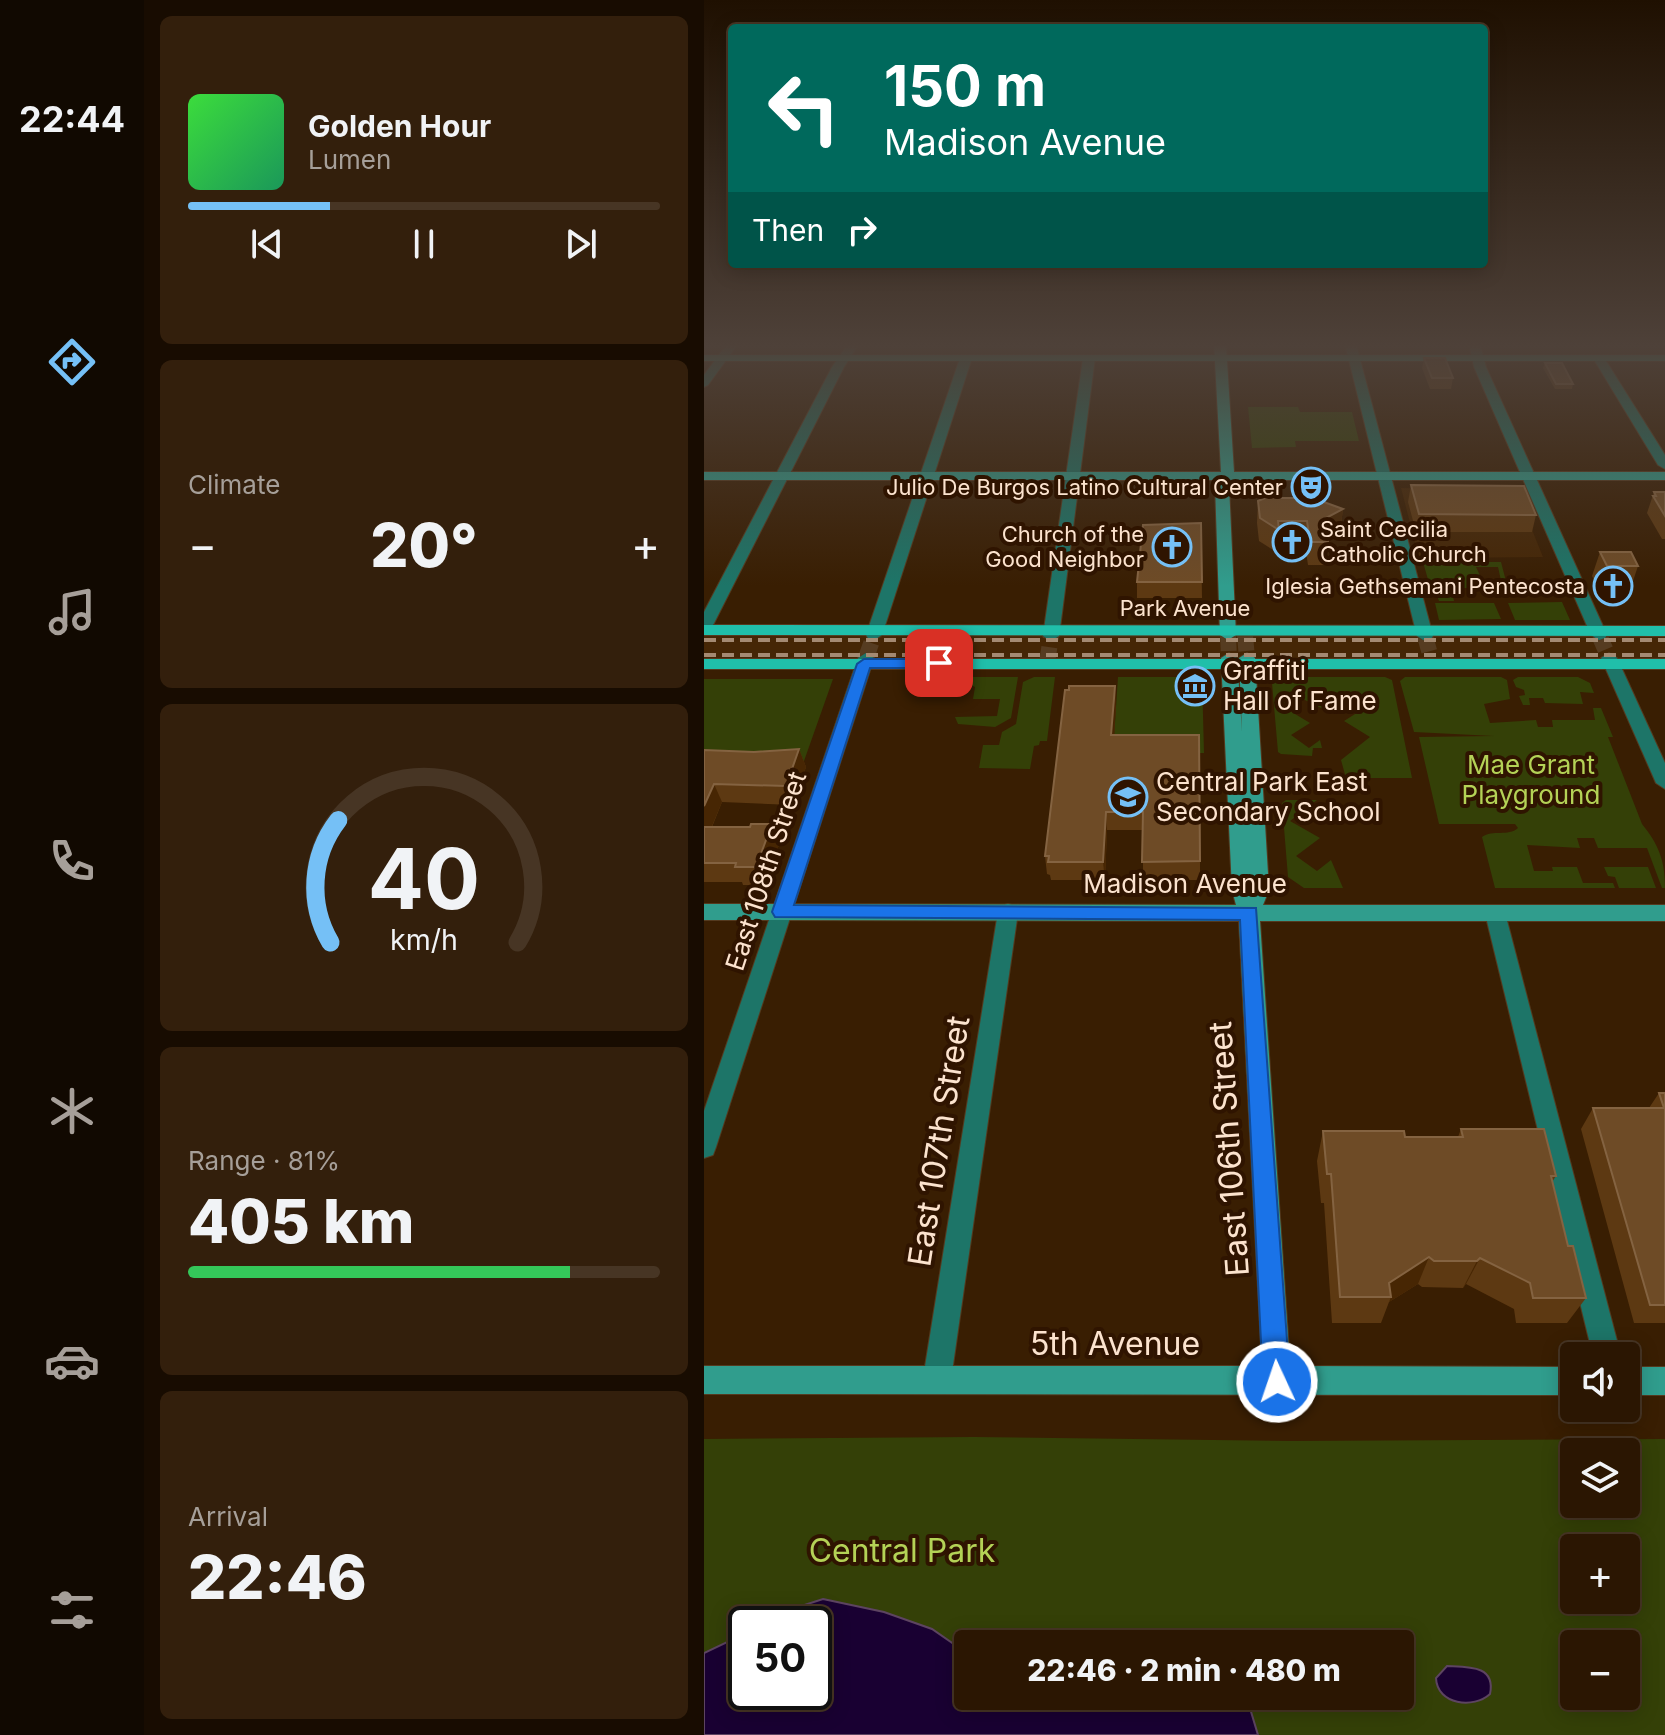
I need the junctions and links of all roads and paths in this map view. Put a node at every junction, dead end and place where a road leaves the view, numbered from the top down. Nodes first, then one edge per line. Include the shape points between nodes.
1 (809, 425) edge
2 (943, 425) edge
3 (1079, 425) edge
4 (1225, 425) edge
5 (1370, 425) edge
6 (1506, 425) edge
7 (1640, 425) edge
8 (1665, 465) edge
9 (704, 476) edge
10 (782, 476) junction
11 (1071, 476) junction
12 (1528, 476) junction
13 (1665, 476) edge
14 (925, 477) junction
15 (1228, 477) junction
16 (1382, 477) junction
17 (704, 629) edge
18 (1665, 631) edge
19 (1236, 632) junction
20 (874, 633) junction
21 (1051, 633) junction
22 (1424, 633) junction
23 (1598, 633) junction
24 (865, 661) junction
25 (1238, 661) junction
26 (1611, 661) junction
27 (704, 664) edge
28 (1665, 664) edge
29 (1665, 783) edge
30 (704, 912) edge
31 (782, 912) junction
32 (1008, 912) junction
33 (1249, 913) junction
34 (1495, 913) junction
35 (1665, 913) edge
36 (704, 1147) edge
37 (1603, 1342) edge
38 (937, 1379) junction
39 (704, 1380) edge
40 (1560, 1381) edge
41 (1640, 1381) edge
42 (1665, 1381) edge
43 (1277, 1382) junction

1 - 10 street
2 - 14 street
3 - 11 street
4 - 15 main road
5 - 16 street
6 - 12 street
7 - 8 street
9 - 10 main road
10 - 14 main road
10 - 17 street
11 - 14 main road
11 - 15 main road
11 - 21 street
12 - 13 main road
12 - 16 main road
12 - 23 street
14 - 20 street
15 - 16 main road
15 - 19 main road via 1222,484
16 - 22 street
17 - 20 main road, Park Avenue
18 - 23 main road, Park Avenue
19 - 21 main road, Park Avenue
19 - 22 main road, Park Avenue
20 - 21 main road, Park Avenue
22 - 23 main road, Park Avenue
24 - 25 main road
24 - 27 main road
24 - 31 street, East 108th Street
25 - 26 main road
25 - 33 main road, East 106th Street via 1259,890
26 - 28 main road
26 - 29 street
30 - 31 main road, Madison Avenue
31 - 32 main road, Madison Avenue
31 - 36 street, East 108th Street
32 - 33 main road, Madison Avenue
32 - 38 street, East 107th Street
33 - 34 main road, Madison Avenue
33 - 43 main road, East 106th Street
34 - 35 main road, Madison Avenue
34 - 37 street
38 - 39 main road, 5th Avenue
38 - 43 main road, 5th Avenue
40 - 43 main road, 5th Avenue
41 - 42 main road

